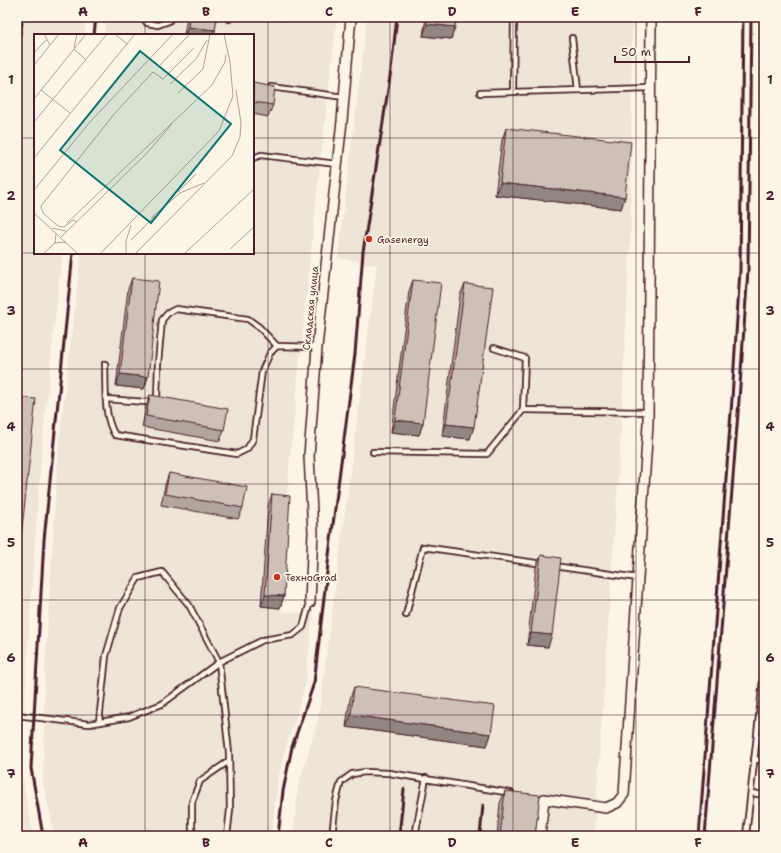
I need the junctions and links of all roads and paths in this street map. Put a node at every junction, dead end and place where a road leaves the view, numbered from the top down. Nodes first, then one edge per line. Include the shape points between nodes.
1 (142, 17) edge
2 (170, 17) edge
3 (351, 17) edge
4 (514, 17) edge
5 (651, 17) edge
6 (572, 38) dead end
7 (268, 86) edge
8 (651, 88) junction
9 (578, 90) junction
10 (513, 92) junction
11 (480, 93) dead end
12 (344, 97) junction
13 (254, 158) edge
14 (337, 164) junction
15 (277, 346) junction
16 (317, 347) junction
17 (494, 348) dead end
18 (105, 364) dead end
19 (106, 399) junction
20 (157, 400) junction
21 (164, 401) edge
22 (523, 410) junction
23 (648, 412) junction
24 (373, 452) dead end
25 (638, 578) junction
26 (310, 602) joint
27 (406, 615) dead end
28 (219, 662) junction
29 (764, 670) edge
30 (762, 697) edge
31 (17, 714) edge
32 (99, 722) junction
33 (757, 729) junction
34 (764, 730) edge
35 (754, 759) junction
36 (230, 761) junction
37 (764, 761) edge
38 (426, 778) junction
39 (751, 793) junction
40 (520, 794) edge
41 (764, 795) edge
42 (193, 836) edge
43 (227, 836) edge
44 (332, 836) edge
45 (415, 836) edge
46 (540, 836) edge
47 (746, 836) edge

1 - 2 lane via 147,23 158,25 169,21
3 - 12 street, Складская улица
4 - 10 lane
5 - 8 street
6 - 9 lane
7 - 12 lane
8 - 9 lane
8 - 23 street
9 - 10 lane
10 - 11 lane
12 - 14 street, Складская улица
13 - 14 lane via 261,155
14 - 16 street, Складская улица
15 - 16 lane
15 - 19 lane via 270,353 262,371 252,439 247,449 236,454 114,435 110,428
15 - 20 lane via 248,319 176,309 162,320
16 - 26 street, Складская улица via 309,456 313,532
17 - 22 lane via 525,358
18 - 19 lane
19 - 20 lane via 145,402
20 - 21 lane
22 - 23 lane
22 - 24 lane via 487,454
23 - 25 street
25 - 27 lane via 424,547
25 - 46 street via 624,794 617,803 606,808 540,798
26 - 28 lane via 303,627 293,635 263,640
28 - 32 lane via 162,704 129,717
28 - 32 lane via 189,604 162,572 138,578 120,608 106,656
28 - 36 lane
29 - 30 lane
30 - 33 lane
31 - 32 lane via 89,724
33 - 34 lane
33 - 35 lane
35 - 37 lane
35 - 39 lane
36 - 42 lane via 200,781 192,802
36 - 43 lane
38 - 40 lane
38 - 44 lane via 389,773 352,774 341,782
38 - 45 lane
39 - 41 lane
39 - 47 lane

